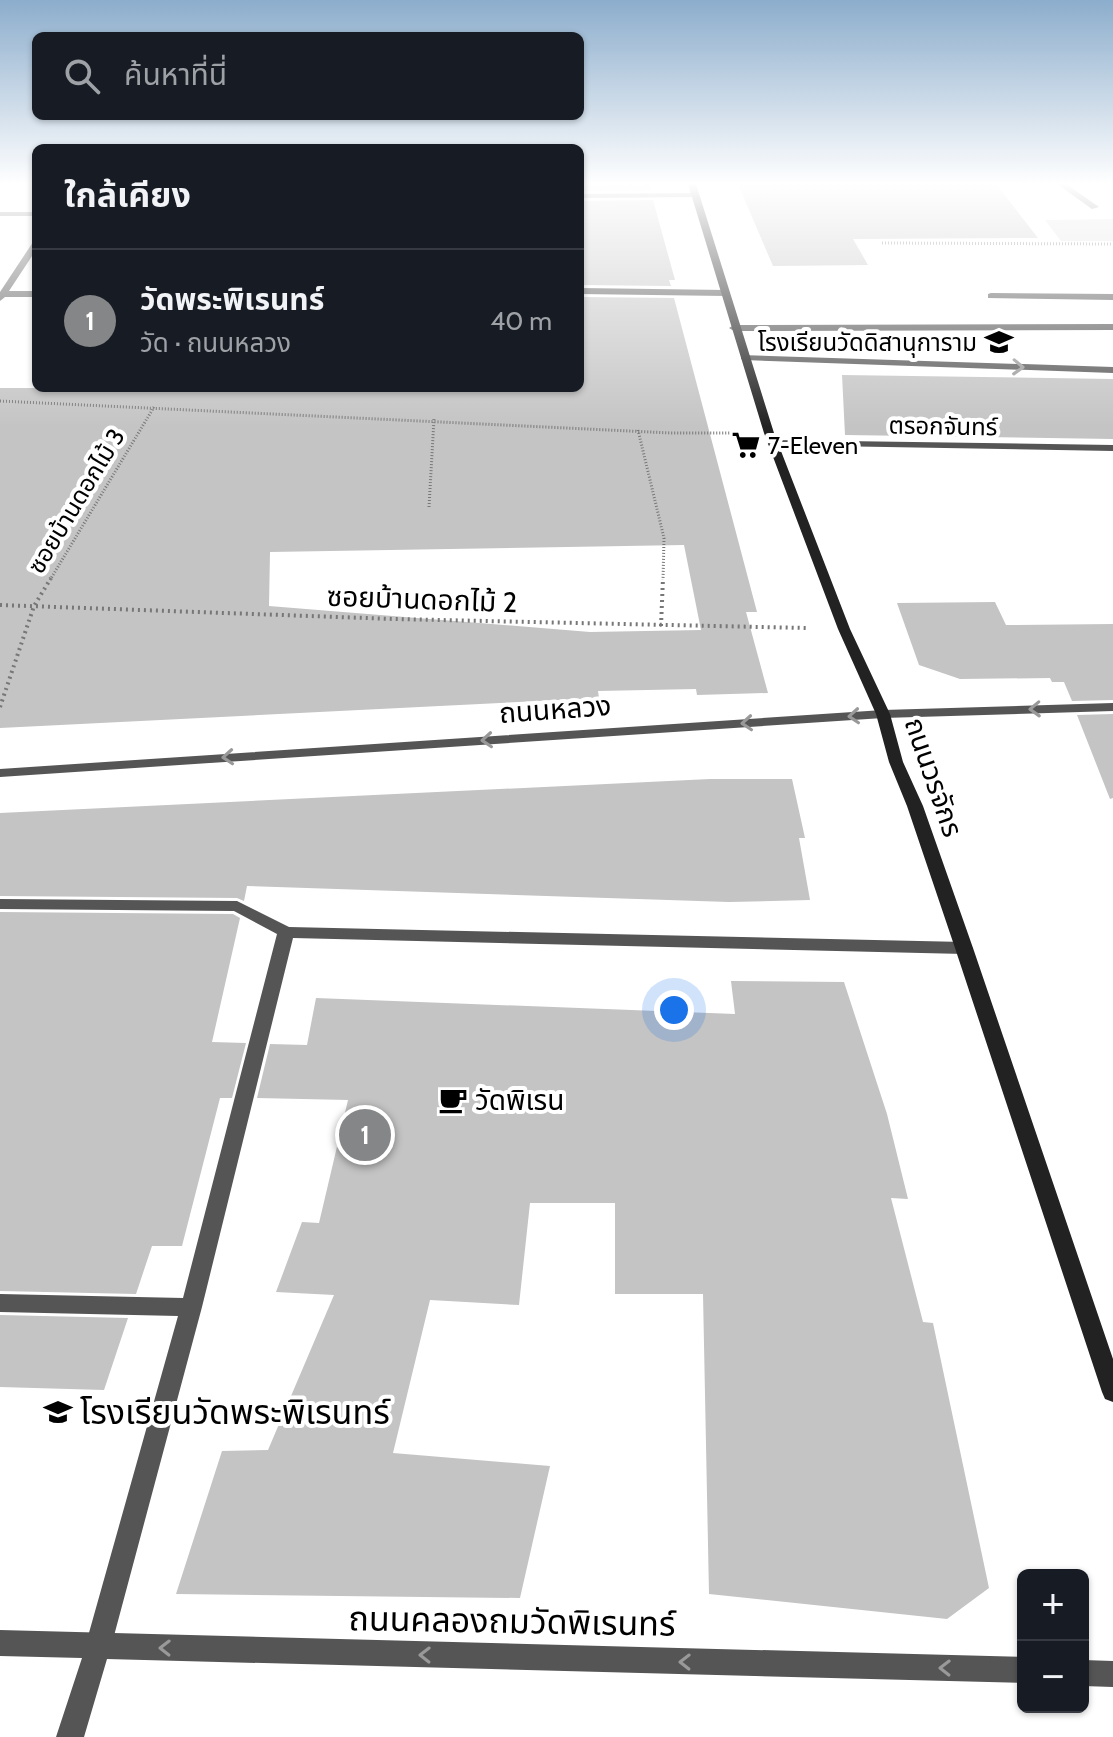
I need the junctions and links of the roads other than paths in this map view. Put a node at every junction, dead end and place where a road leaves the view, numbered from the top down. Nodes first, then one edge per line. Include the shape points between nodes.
1 (22, 265) edge
2 (717, 265) edge
3 (584, 291) edge
4 (726, 293) junction
5 (32, 294) edge
6 (1, 296) edge
7 (991, 296) dead end
8 (1113, 297) edge
9 (1113, 327) edge
10 (734, 328) junction
11 (744, 357) junction
12 (1113, 370) edge
13 (771, 438) junction
14 (1113, 448) edge
15 (1113, 707) edge
16 (883, 714) junction
17 (0, 773) edge
18 (0, 904) edge
19 (286, 932) junction
20 (964, 948) junction
21 (0, 1303) edge
22 (191, 1307) junction
23 (1113, 1392) edge
24 (0, 1643) edge
25 (98, 1647) junction
26 (1017, 1670) edge
27 (1089, 1673) edge
28 (1113, 1674) edge
29 (70, 1737) edge

1 - 6 street
2 - 4 main road, ถนนวรจักร
3 - 4 street
4 - 10 main road, ถนนวรจักร
5 - 6 street
7 - 8 street
9 - 10 street
10 - 11 main road, ถนนวรจักร
11 -> 12 street
11 - 13 main road, ถนนวรจักร
13 - 14 street, ตรอกจันทร์
13 - 16 main road, ถนนวรจักร via 844,629
15 -> 16 street, ถนนหลวง
16 -> 17 street, ถนนหลวง
16 - 20 main road, ถนนวรจักร
18 - 19 street via 237,906
19 - 20 street
19 - 22 street
20 - 23 main road, ถนนวรจักร
21 - 22 street
22 - 25 street
24 - 25 street, ถนนคลองถมวัดพิเรนทร์
26 -> 25 street, ถนนคลองถมวัดพิเรนทร์
25 - 29 street
27 - 28 street

